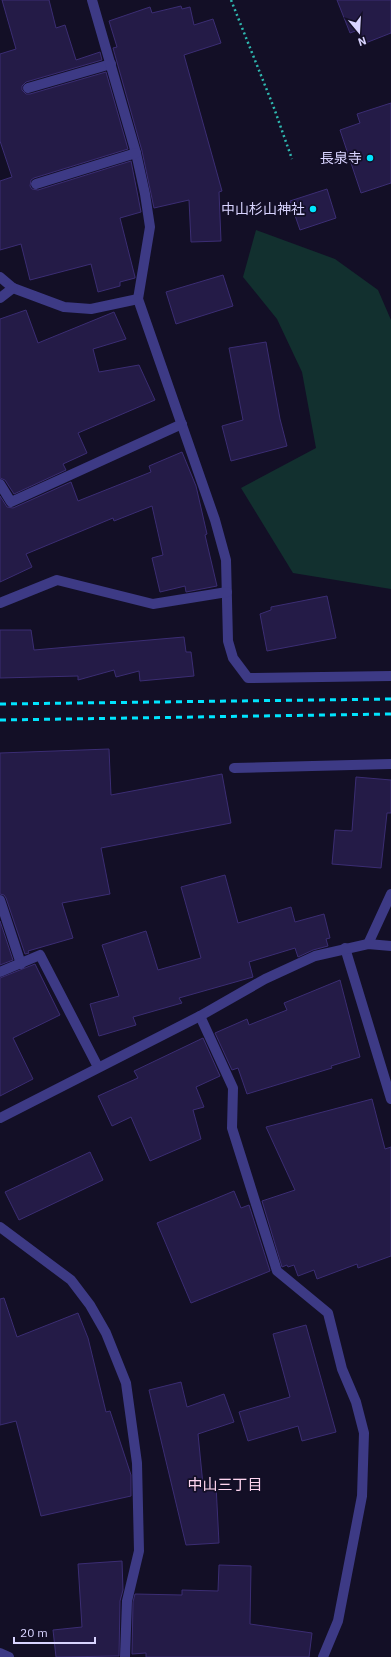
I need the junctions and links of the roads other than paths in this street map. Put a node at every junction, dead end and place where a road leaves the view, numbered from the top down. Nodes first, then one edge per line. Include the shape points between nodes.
1 (92, 0) edge
2 (111, 64) junction
3 (28, 88) dead end
4 (136, 153) junction
5 (36, 184) dead end
6 (0, 277) edge
7 (13, 288) junction
8 (0, 298) edge
9 (138, 299) junction
10 (182, 424) junction
11 (0, 484) edge
12 (227, 592) junction
13 (0, 603) edge
14 (391, 676) edge
15 (391, 764) edge
16 (234, 768) dead end
17 (391, 894) edge
18 (0, 900) edge
19 (368, 944) junction
20 (391, 946) edge
21 (345, 948) junction
22 (21, 964) junction
23 (0, 972) edge
24 (200, 1016) junction
25 (98, 1067) junction
26 (391, 1099) edge
27 (0, 1118) edge
28 (0, 1227) edge
29 (0, 1653) edge
30 (9, 1657) edge
31 (125, 1657) edge
32 (323, 1657) edge

1 - 2 street
2 - 3 street
2 - 4 street
4 - 5 street
4 - 9 street via 150,227
6 - 7 street
7 - 8 street
7 - 9 street via 64,307 91,309
9 - 10 street
10 - 11 street via 11,502
10 - 12 street via 226,560
12 - 13 street via 153,604 57,580
12 - 14 street via 228,641 233,658 248,678
15 - 16 street
17 - 19 street
18 - 22 street
19 - 20 street
19 - 21 street
21 - 24 street via 315,956 264,979
21 - 26 street
22 - 23 street
22 - 25 street via 40,955
24 - 25 street
24 - 32 street via 233,1088 232,1128 277,1271 328,1312 342,1369 356,1402 364,1433 362,1496 338,1621
25 - 27 street
28 - 31 street via 71,1280 90,1305 106,1333 126,1384 137,1463 139,1551 127,1601
29 - 30 street

